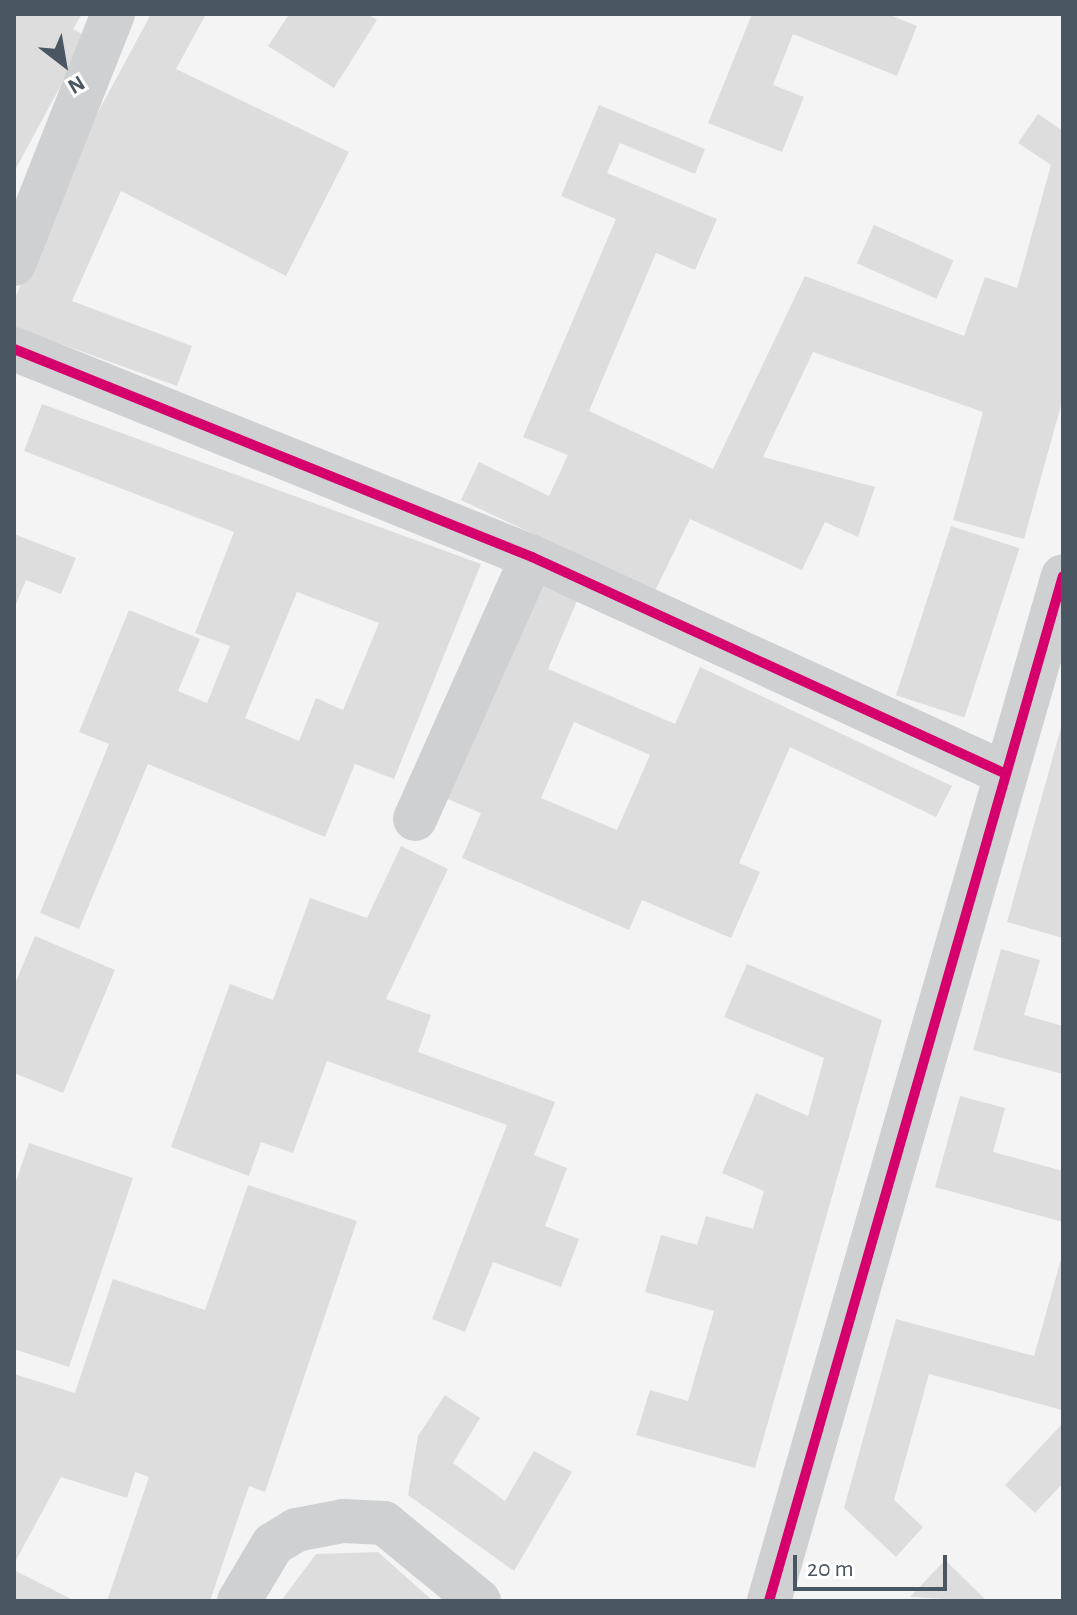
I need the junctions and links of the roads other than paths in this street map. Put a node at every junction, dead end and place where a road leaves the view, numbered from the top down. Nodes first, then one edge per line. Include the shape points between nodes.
1 (113, 14) edge
2 (14, 264) edge
3 (14, 349) edge
4 (532, 557) junction
5 (1063, 576) edge
6 (1004, 773) junction
7 (415, 819) dead end
8 (239, 1601) edge
9 (479, 1601) edge
10 (769, 1601) edge

1 - 2 street
3 - 4 street
4 - 6 street
4 - 7 street
5 - 6 street
6 - 10 street
8 - 9 street via 273,1544 296,1530 343,1521 384,1523

